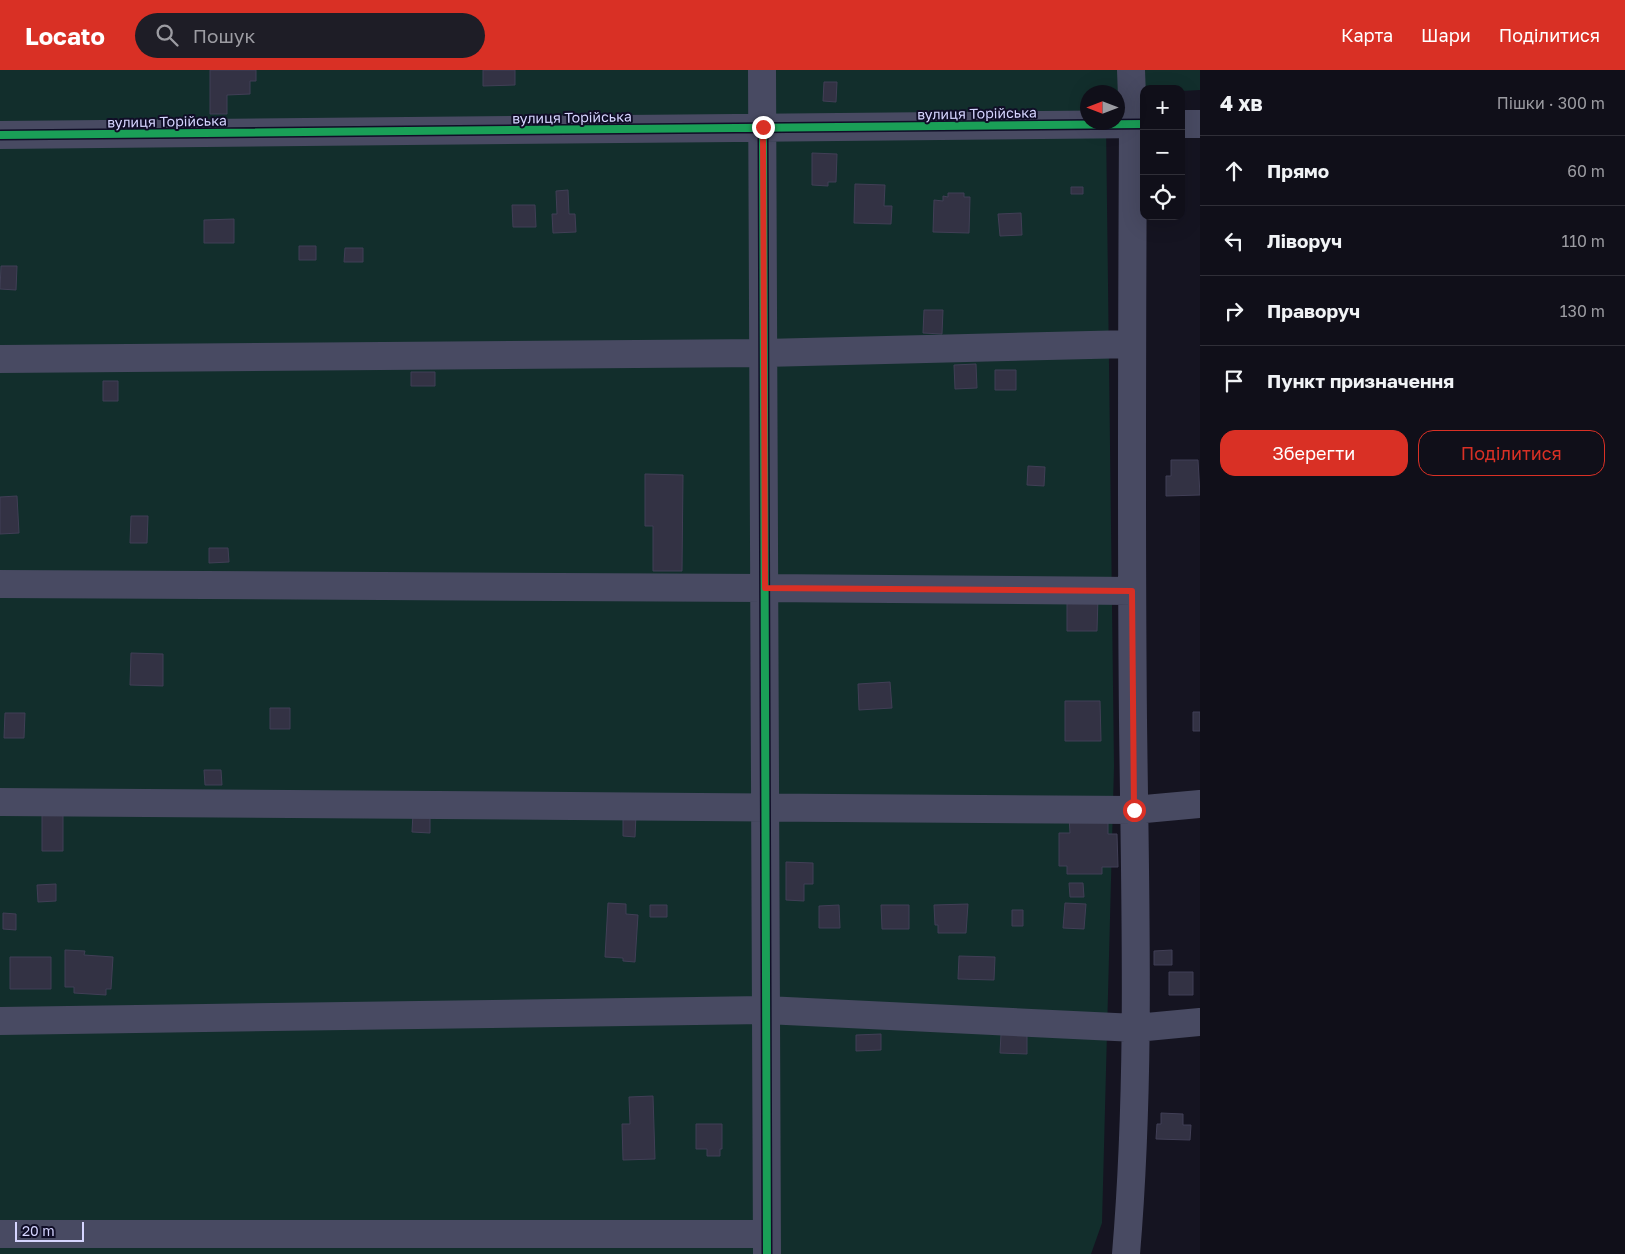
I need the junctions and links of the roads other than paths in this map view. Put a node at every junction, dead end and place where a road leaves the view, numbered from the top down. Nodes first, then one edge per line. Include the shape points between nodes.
1 (762, 70) edge
2 (1131, 70) edge
3 (1139, 124) edge
4 (1185, 124) edge
5 (1200, 124) edge
6 (763, 127) junction
7 (0, 135) edge
8 (1132, 344) junction
9 (764, 353) junction
10 (0, 358) edge
11 (0, 584) edge
12 (765, 588) junction
13 (1132, 591) junction
14 (0, 802) edge
15 (1200, 804) edge
16 (765, 809) junction
17 (1134, 810) junction
18 (766, 1010) junction
19 (0, 1021) edge
20 (1200, 1022) edge
21 (1136, 1028) junction
22 (0, 1234) edge
23 (767, 1244) edge
24 (1126, 1254) edge

1 - 6 street
2 - 3 street
3 - 6 street, вулиця Торійська
3 - 8 street
4 - 5 street
6 - 7 street, вулиця Торійська
6 - 9 street
8 - 9 street
8 - 13 street
9 - 10 street
9 - 12 street
11 - 12 street
12 - 13 street
12 - 16 street
13 - 17 street
14 - 16 street
15 - 17 street
16 - 17 street
16 - 18 street
17 - 21 street
18 - 19 street
18 - 21 street
18 - 23 street
20 - 21 street
21 - 24 street
22 - 23 street

